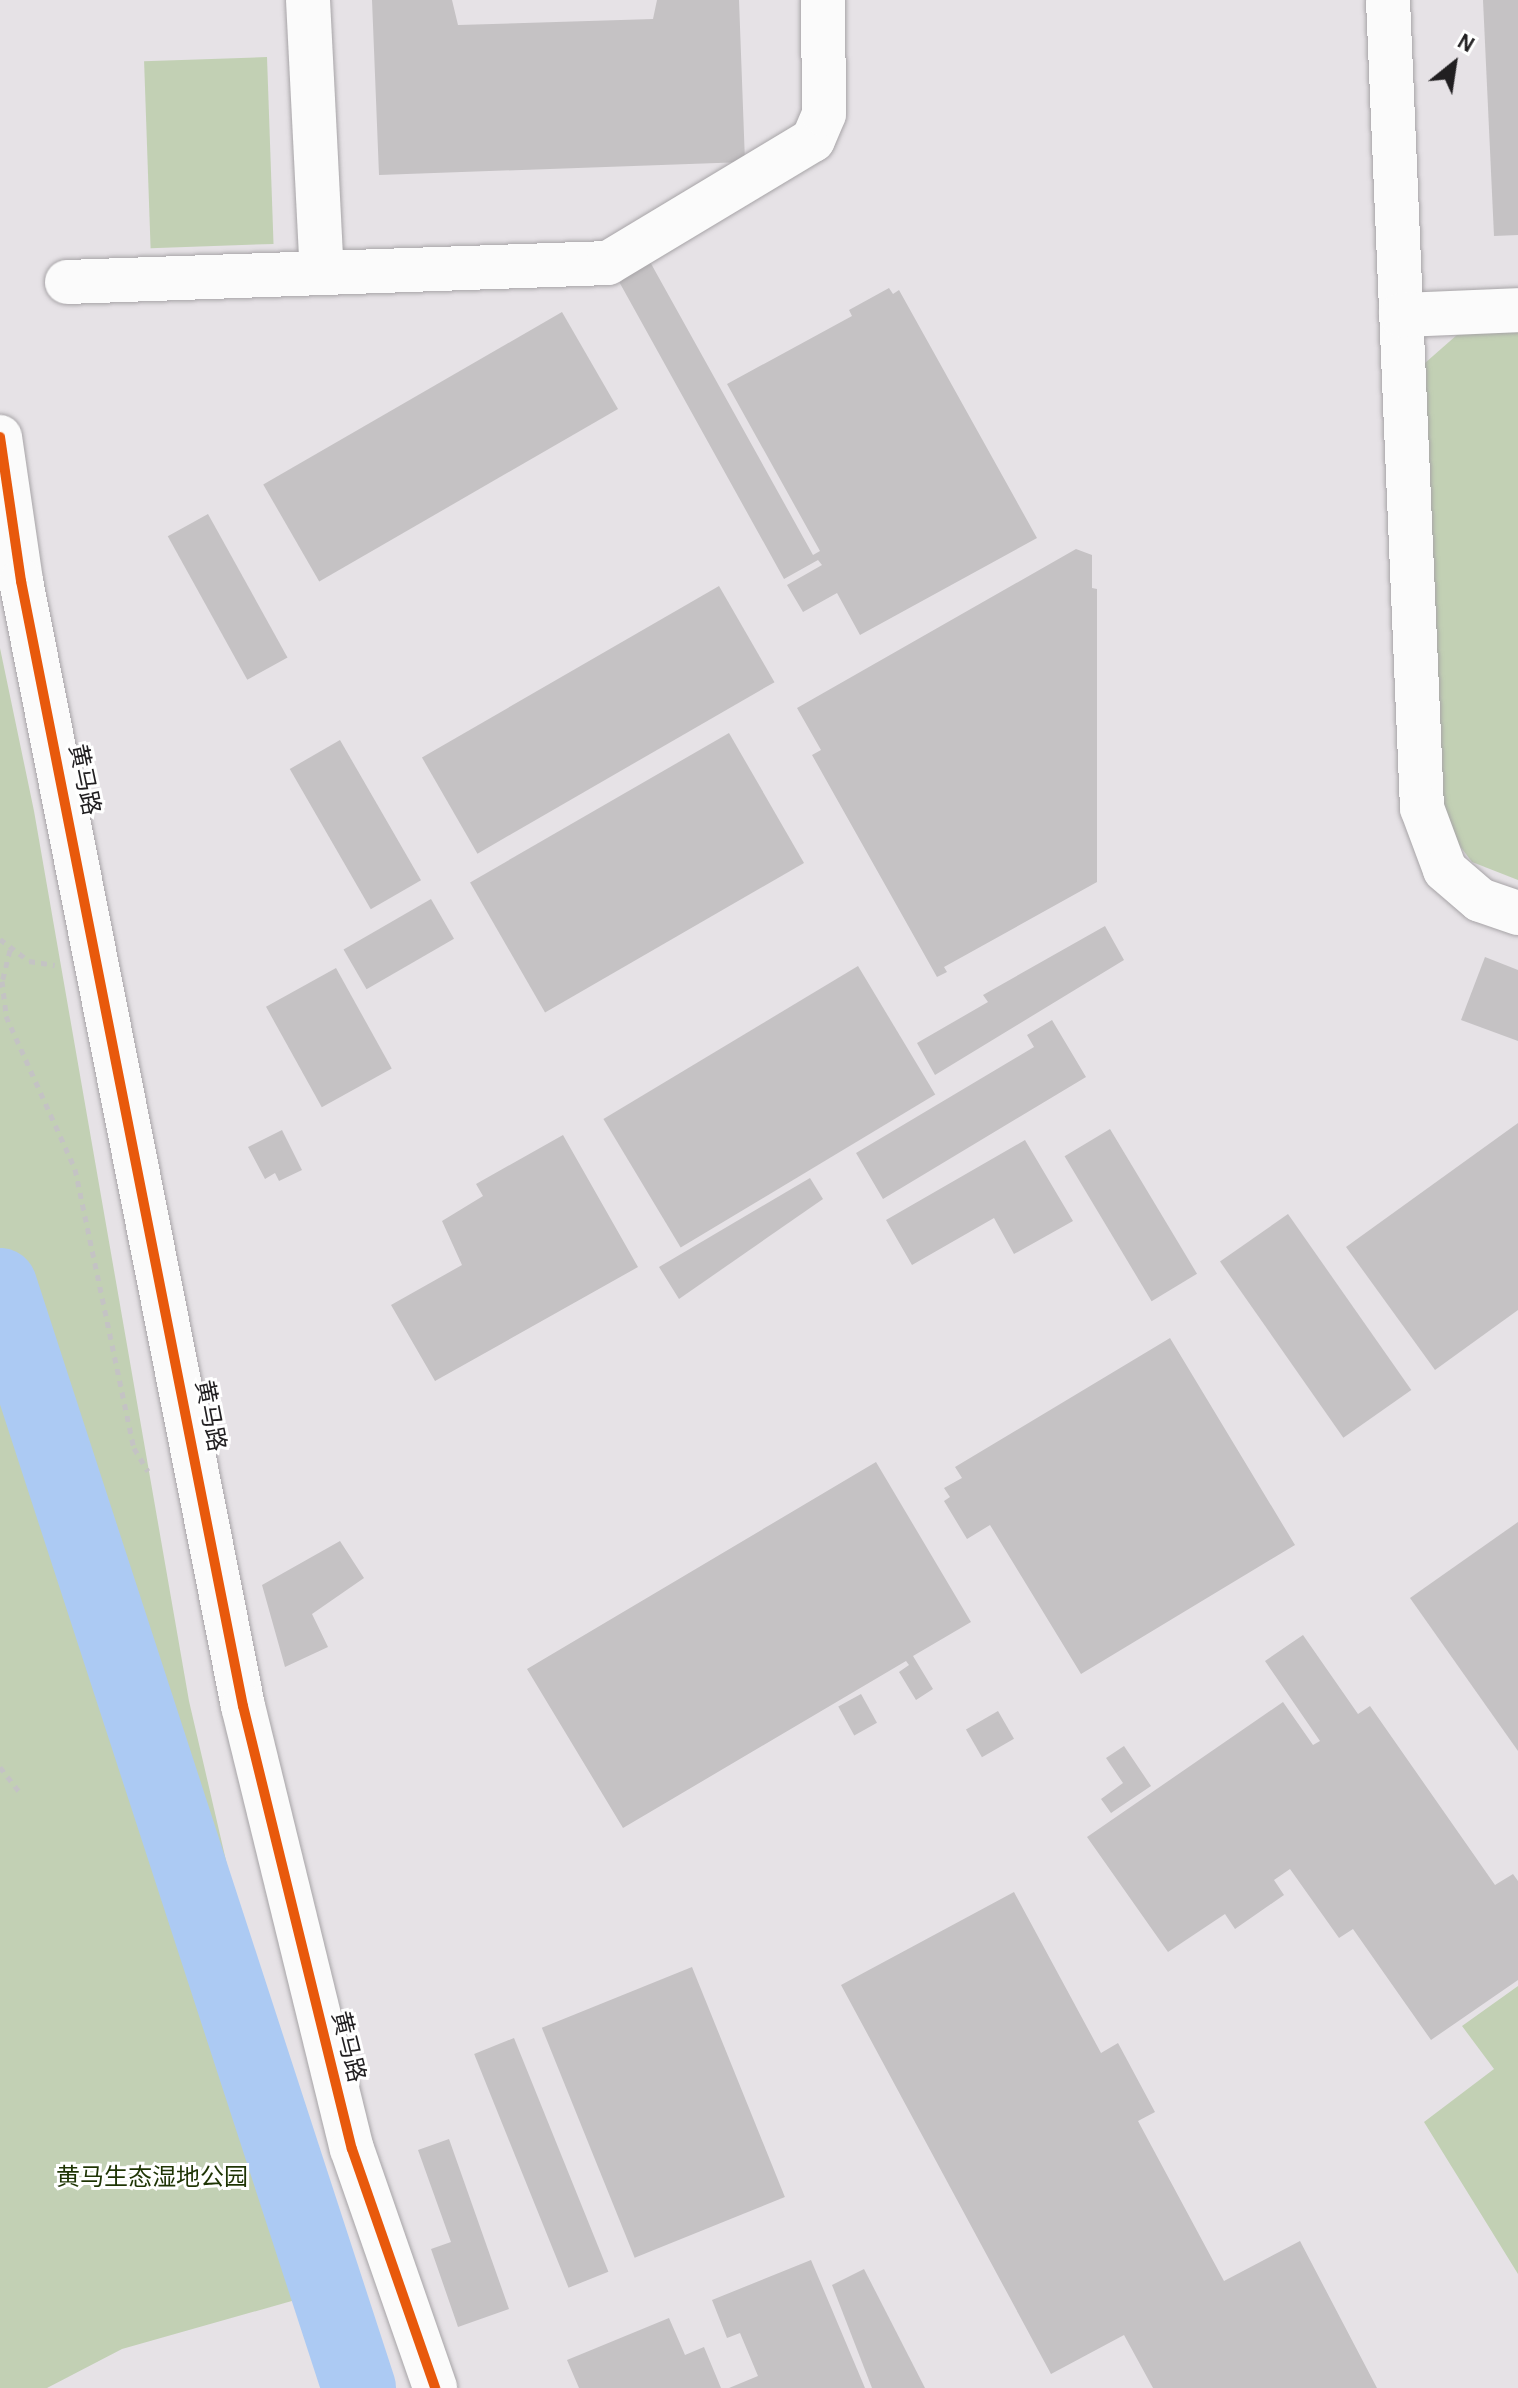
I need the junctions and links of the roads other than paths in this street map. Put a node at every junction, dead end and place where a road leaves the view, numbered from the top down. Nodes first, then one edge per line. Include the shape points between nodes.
1 (308, 0) edge
2 (823, 0) edge
3 (1388, 0) edge
4 (322, 273) junction
5 (67, 282) dead end
6 (1518, 310) edge
7 (1401, 315) junction
8 (0, 437) edge
9 (1518, 913) edge
10 (435, 2388) edge

1 - 4 street
2 - 4 street via 824,114 813,140 608,263
3 - 7 street
4 - 5 street
6 - 7 street
7 - 9 street via 1426,829 1445,870 1461,886
8 - 10 street, 黄马路 via 21,581 101,961 246,1722 352,2149

